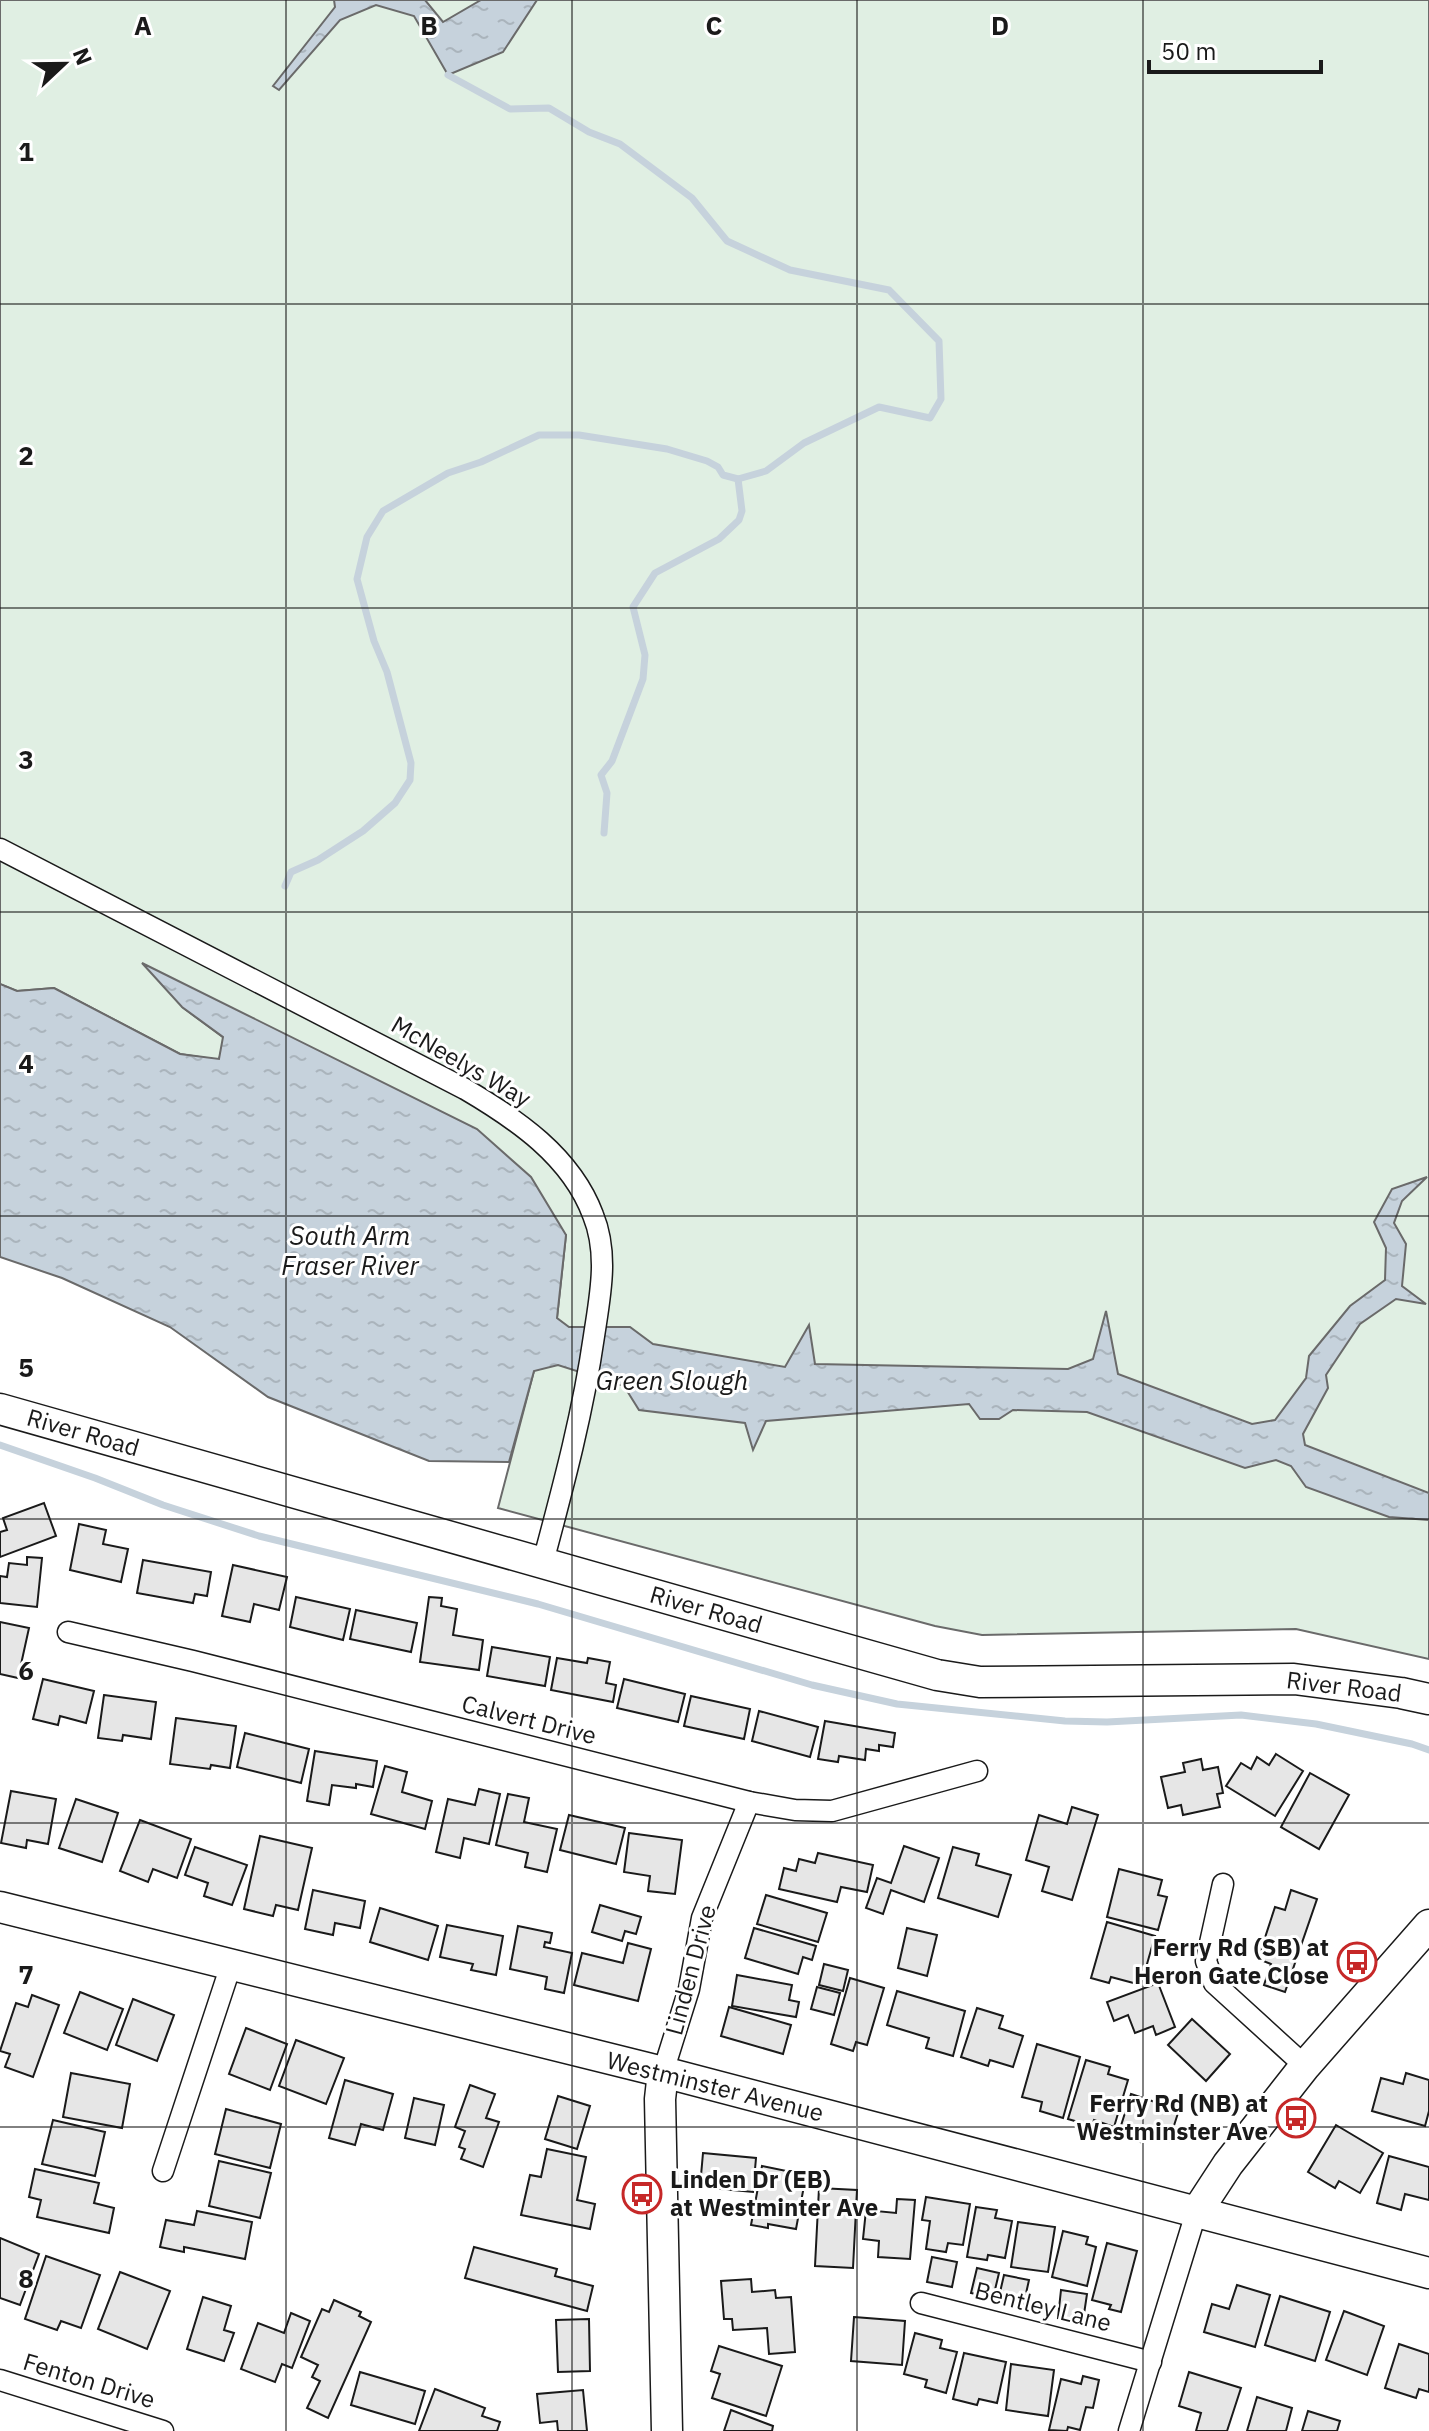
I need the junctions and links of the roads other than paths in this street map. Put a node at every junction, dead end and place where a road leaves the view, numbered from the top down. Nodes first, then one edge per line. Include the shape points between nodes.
1 (0, 849) edge
2 (0, 1409) edge
3 (543, 1562) junction
4 (68, 1632) dead end
5 (1429, 1699) edge
6 (977, 1771) dead end
7 (749, 1802) junction
8 (1223, 1884) dead end
9 (0, 1907) edge
10 (1429, 1925) edge
11 (231, 1965) junction
12 (1305, 2066) junction
13 (663, 2072) junction
14 (163, 2171) dead end
15 (1196, 2213) junction
16 (1429, 2273) edge
17 (921, 2303) dead end
18 (1151, 2362) junction
19 (0, 2380) edge
20 (163, 2431) edge
21 (667, 2431) edge
22 (1129, 2431) edge

1 - 3 street, McNeelys Way via 500,1109 539,1139 577,1183 594,1216 603,1274 586,1393
2 - 3 street, River Road
3 - 5 street, River Road via 892,1664 980,1682 1294,1679
4 - 7 street, Calvert Drive
6 - 7 street, Calvert Drive via 832,1811
7 - 13 street, Linden Drive via 702,1918 689,1989
8 - 12 street via 1206,1961 1214,1983
9 - 11 street, Westminster Avenue
10 - 12 street
11 - 13 street, Westminster Avenue
11 - 14 street
12 - 15 street
13 - 15 street, Westminster Avenue
13 - 21 street, Linden Drive
15 - 16 street, Westminster Avenue
15 - 18 street
17 - 18 street, Bentley Lane
18 - 22 street
19 - 20 street, Fenton Drive

